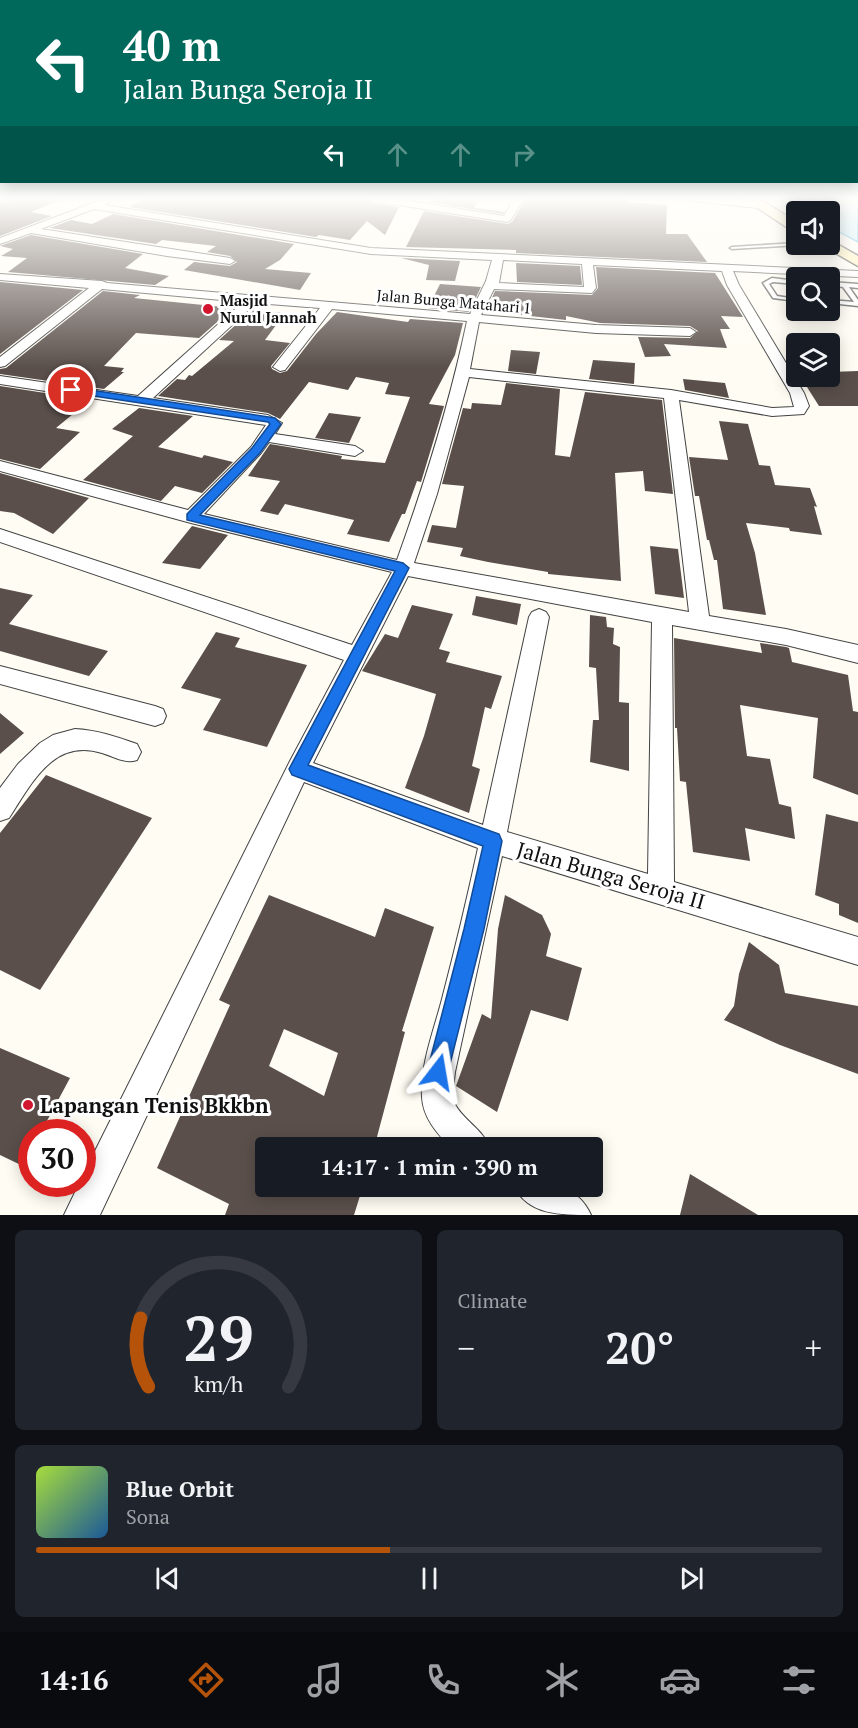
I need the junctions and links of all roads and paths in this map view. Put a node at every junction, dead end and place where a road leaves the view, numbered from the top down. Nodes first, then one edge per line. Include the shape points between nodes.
1 (180, 255) edge
2 (438, 255) edge
3 (498, 258) junction
4 (230, 261) dead end
5 (587, 261) junction
6 (726, 268) junction
7 (858, 274) edge
8 (0, 277) edge
9 (492, 281) junction
10 (786, 281) edge
11 (102, 284) junction
12 (840, 285) edge
13 (844, 285) junction
14 (858, 286) edge
15 (254, 298) junction
16 (786, 299) edge
17 (840, 303) edge
18 (330, 304) junction
19 (858, 304) edge
20 (474, 318) junction
21 (690, 332) dead end
22 (0, 363) edge
23 (280, 368) dead end
24 (463, 372) junction
25 (0, 380) edge
26 (671, 394) junction
27 (142, 400) junction
28 (267, 437) junction
29 (355, 451) dead end
30 (0, 466) edge
31 (191, 517) junction
32 (0, 535) edge
33 (403, 568) junction
34 (662, 615) junction
35 (539, 617) dead end
36 (700, 622) junction
37 (858, 654) edge
38 (358, 656) junction
39 (0, 675) edge
40 (155, 716) dead end
41 (129, 752) dead end
42 (298, 769) junction
43 (0, 809) edge
44 (493, 841) junction
45 (661, 889) junction
46 (858, 951) edge
47 (463, 1137) edge
48 (547, 1197) edge
49 (82, 1215) edge
50 (573, 1215) edge

1 - 4 street
2 - 3 street
3 - 5 street
3 - 9 street
5 - 6 street
5 - 9 street via 588,291 504,287 495,286
6 - 7 street
6 - 26 street via 793,384 802,408 772,412
8 - 11 street, Jalan Bunga Matahari 1
9 - 20 street
10 - 16 lane via 766,283 775,297
11 - 15 street, Jalan Bunga Matahari 1
11 - 22 street
12 - 13 lane
13 - 14 lane
13 - 19 lane
15 - 18 street, Jalan Bunga Matahari 1
15 - 27 street
17 - 19 lane
18 - 20 street, Jalan Bunga Matahari 1
18 - 23 street
20 - 21 street, Jalan Bunga Matahari 1 via 596,329
20 - 24 street
24 - 26 street
24 - 33 street via 429,494
25 - 27 street
26 - 36 street
27 - 28 street via 271,420 276,424
28 - 29 street
28 - 31 street
30 - 31 street
31 - 33 street
32 - 38 street
33 - 34 street
33 - 38 street
34 - 36 street
34 - 45 street
35 - 44 street
36 - 37 street
38 - 42 street
39 - 40 street
41 - 43 street via 88,739 60,743 43,753
42 - 44 street, Jalan Bunga Seroja II
42 - 49 street
44 - 45 street, Jalan Bunga Seroja II
44 - 47 street via 438,1072 438,1099 444,1117
45 - 46 street, Jalan Bunga Seroja II
48 - 50 street

